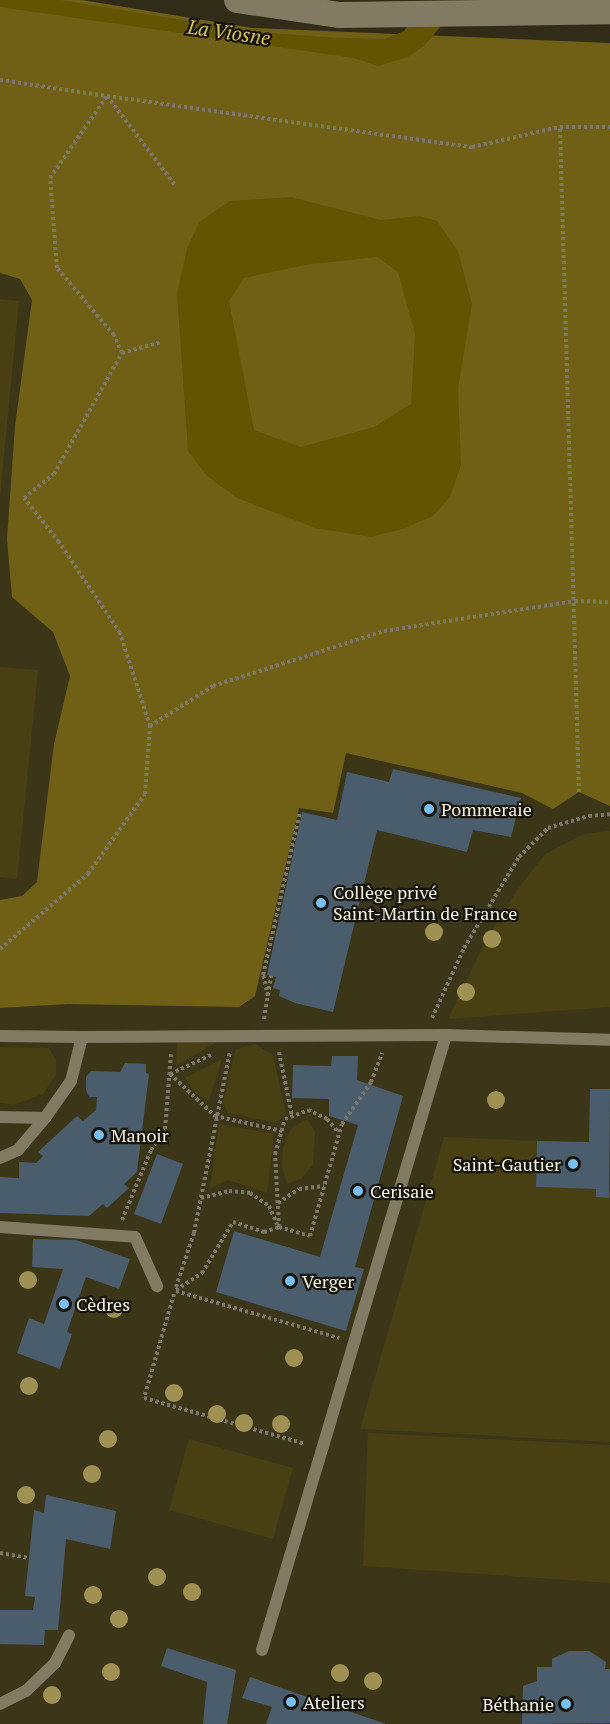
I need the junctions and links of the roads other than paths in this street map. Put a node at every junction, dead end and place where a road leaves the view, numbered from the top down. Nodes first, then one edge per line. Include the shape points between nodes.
1 (237, 0) edge
2 (610, 11) edge
3 (446, 1035) junction
4 (0, 1036) edge
5 (82, 1037) junction
6 (610, 1040) edge
7 (0, 1117) edge
8 (45, 1119) junction
9 (0, 1158) edge
10 (0, 1227) edge
11 (158, 1286) road end
12 (69, 1635) dead end
13 (262, 1650) dead end
14 (0, 1704) edge

1 - 2 street via 340,15
3 - 5 lane
3 - 6 lane
3 - 13 lane
4 - 5 lane
5 - 8 lane via 70,1081
7 - 8 lane
8 - 9 lane via 18,1150
10 - 11 lane via 135,1236
12 - 14 lane via 55,1663 26,1691

